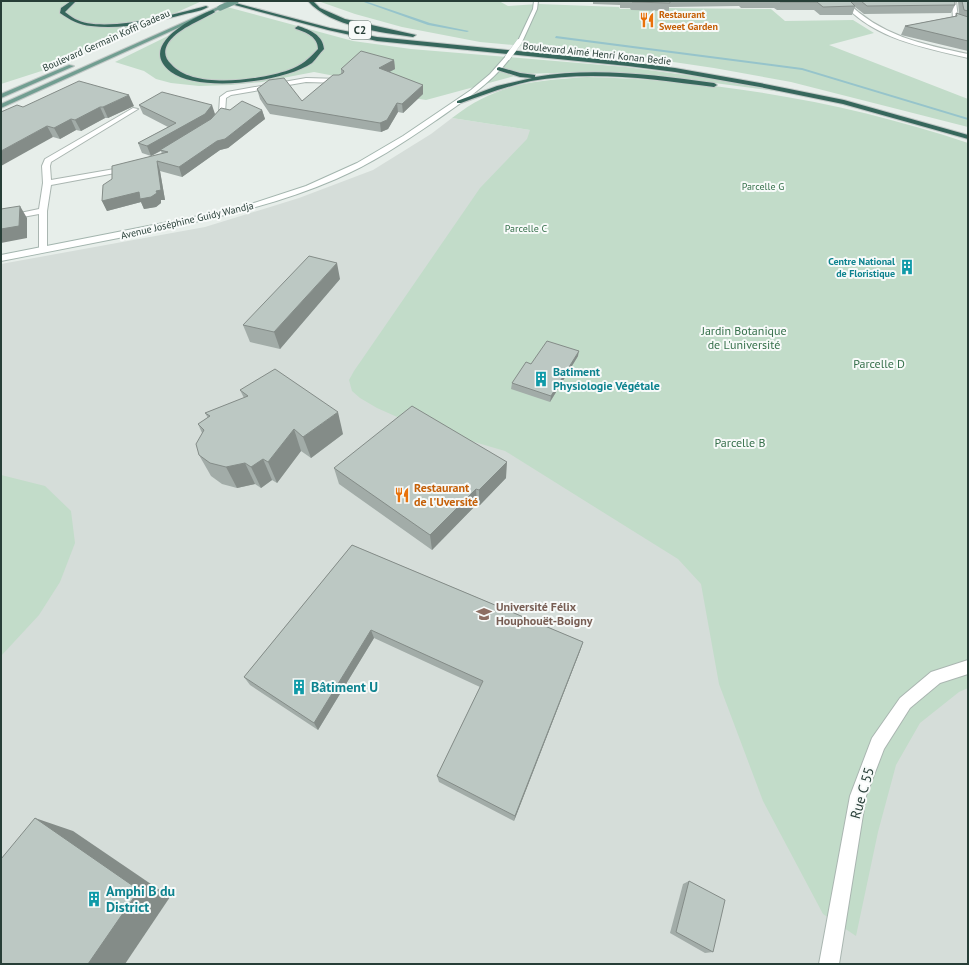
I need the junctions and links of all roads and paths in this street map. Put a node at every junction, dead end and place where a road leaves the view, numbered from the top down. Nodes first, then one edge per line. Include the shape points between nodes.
1 (74, 1) edge
2 (222, 1) edge
3 (236, 1) edge
4 (310, 1) edge
5 (536, 1) edge
6 (842, 1) edge
7 (954, 1) edge
8 (212, 4) dead end
9 (262, 5) dead end
10 (206, 7) junction
11 (249, 9) junction
12 (213, 11) junction
13 (163, 25) dead end
14 (968, 25) edge
15 (418, 36) dead end
16 (448, 40) dead end
17 (460, 43) junction
18 (968, 56) edge
19 (79, 62) dead end
20 (499, 69) junction
21 (542, 77) junction
22 (341, 81) edge
23 (1, 96) edge
24 (459, 102) junction
25 (1, 106) edge
26 (135, 109) dead end
27 (880, 113) junction
28 (932, 120) dead end
29 (211, 126) edge
30 (968, 137) edge
31 (131, 168) edge
32 (47, 183) junction
33 (43, 211) junction
34 (1, 219) edge
35 (42, 250) junction
36 (1, 258) edge
37 (968, 667) edge
38 (829, 964) edge

1 - 10 highway via 63,9 65,16 81,23 102,25 155,21
2 - 11 highway, Boulevard Aimé Henri Konan Bedie
3 - 12 main road, Boulevard Germain Koffi Gadeau, bridge
4 - 15 highway via 322,12 340,19
5 - 20 street, Avenue Joséphine Guidy Wandja, bridge via 535,9 518,42
6 - 18 street via 879,29 912,42
7 - 14 street via 956,20
8 - 10 main road, Boulevard Germain Koffi Gadeau
9 - 17 highway, Boulevard Aimé Henri Konan Bedie / C2 via 359,29
10 - 13 main road, Boulevard Germain Koffi Gadeau
11 - 12 highway via 312,34 322,45 320,52 299,69 257,80 206,80 174,71 163,58 165,44
11 - 27 highway, Boulevard Aimé Henri Konan Bedie via 330,30 377,38 675,70 820,96
12 - 25 main road, Boulevard Germain Koffi Gadeau
16 - 17 highway
17 - 28 highway, Boulevard Aimé Henri Konan Bedie via 630,59 698,69 822,92
19 - 23 main road, Boulevard Germain Koffi Gadeau
20 - 21 highway via 520,75
20 - 24 street, Avenue Joséphine Guidy Wandja
21 - 24 highway via 503,86
21 - 27 highway via 621,75 661,78 738,88
22 - 29 street via 306,80 229,93 223,97 222,112
24 - 35 street, Avenue Joséphine Guidy Wandja via 401,142 308,188 241,209
26 - 32 street via 48,161
27 - 30 highway, Boulevard Aimé Henri Konan Bedie
31 - 32 street
32 - 33 street
33 - 34 street
33 - 35 street
35 - 36 street, Avenue Joséphine Guidy Wandja
37 - 38 street, Rue C 55 via 936,677 905,703 878,744 858,796

